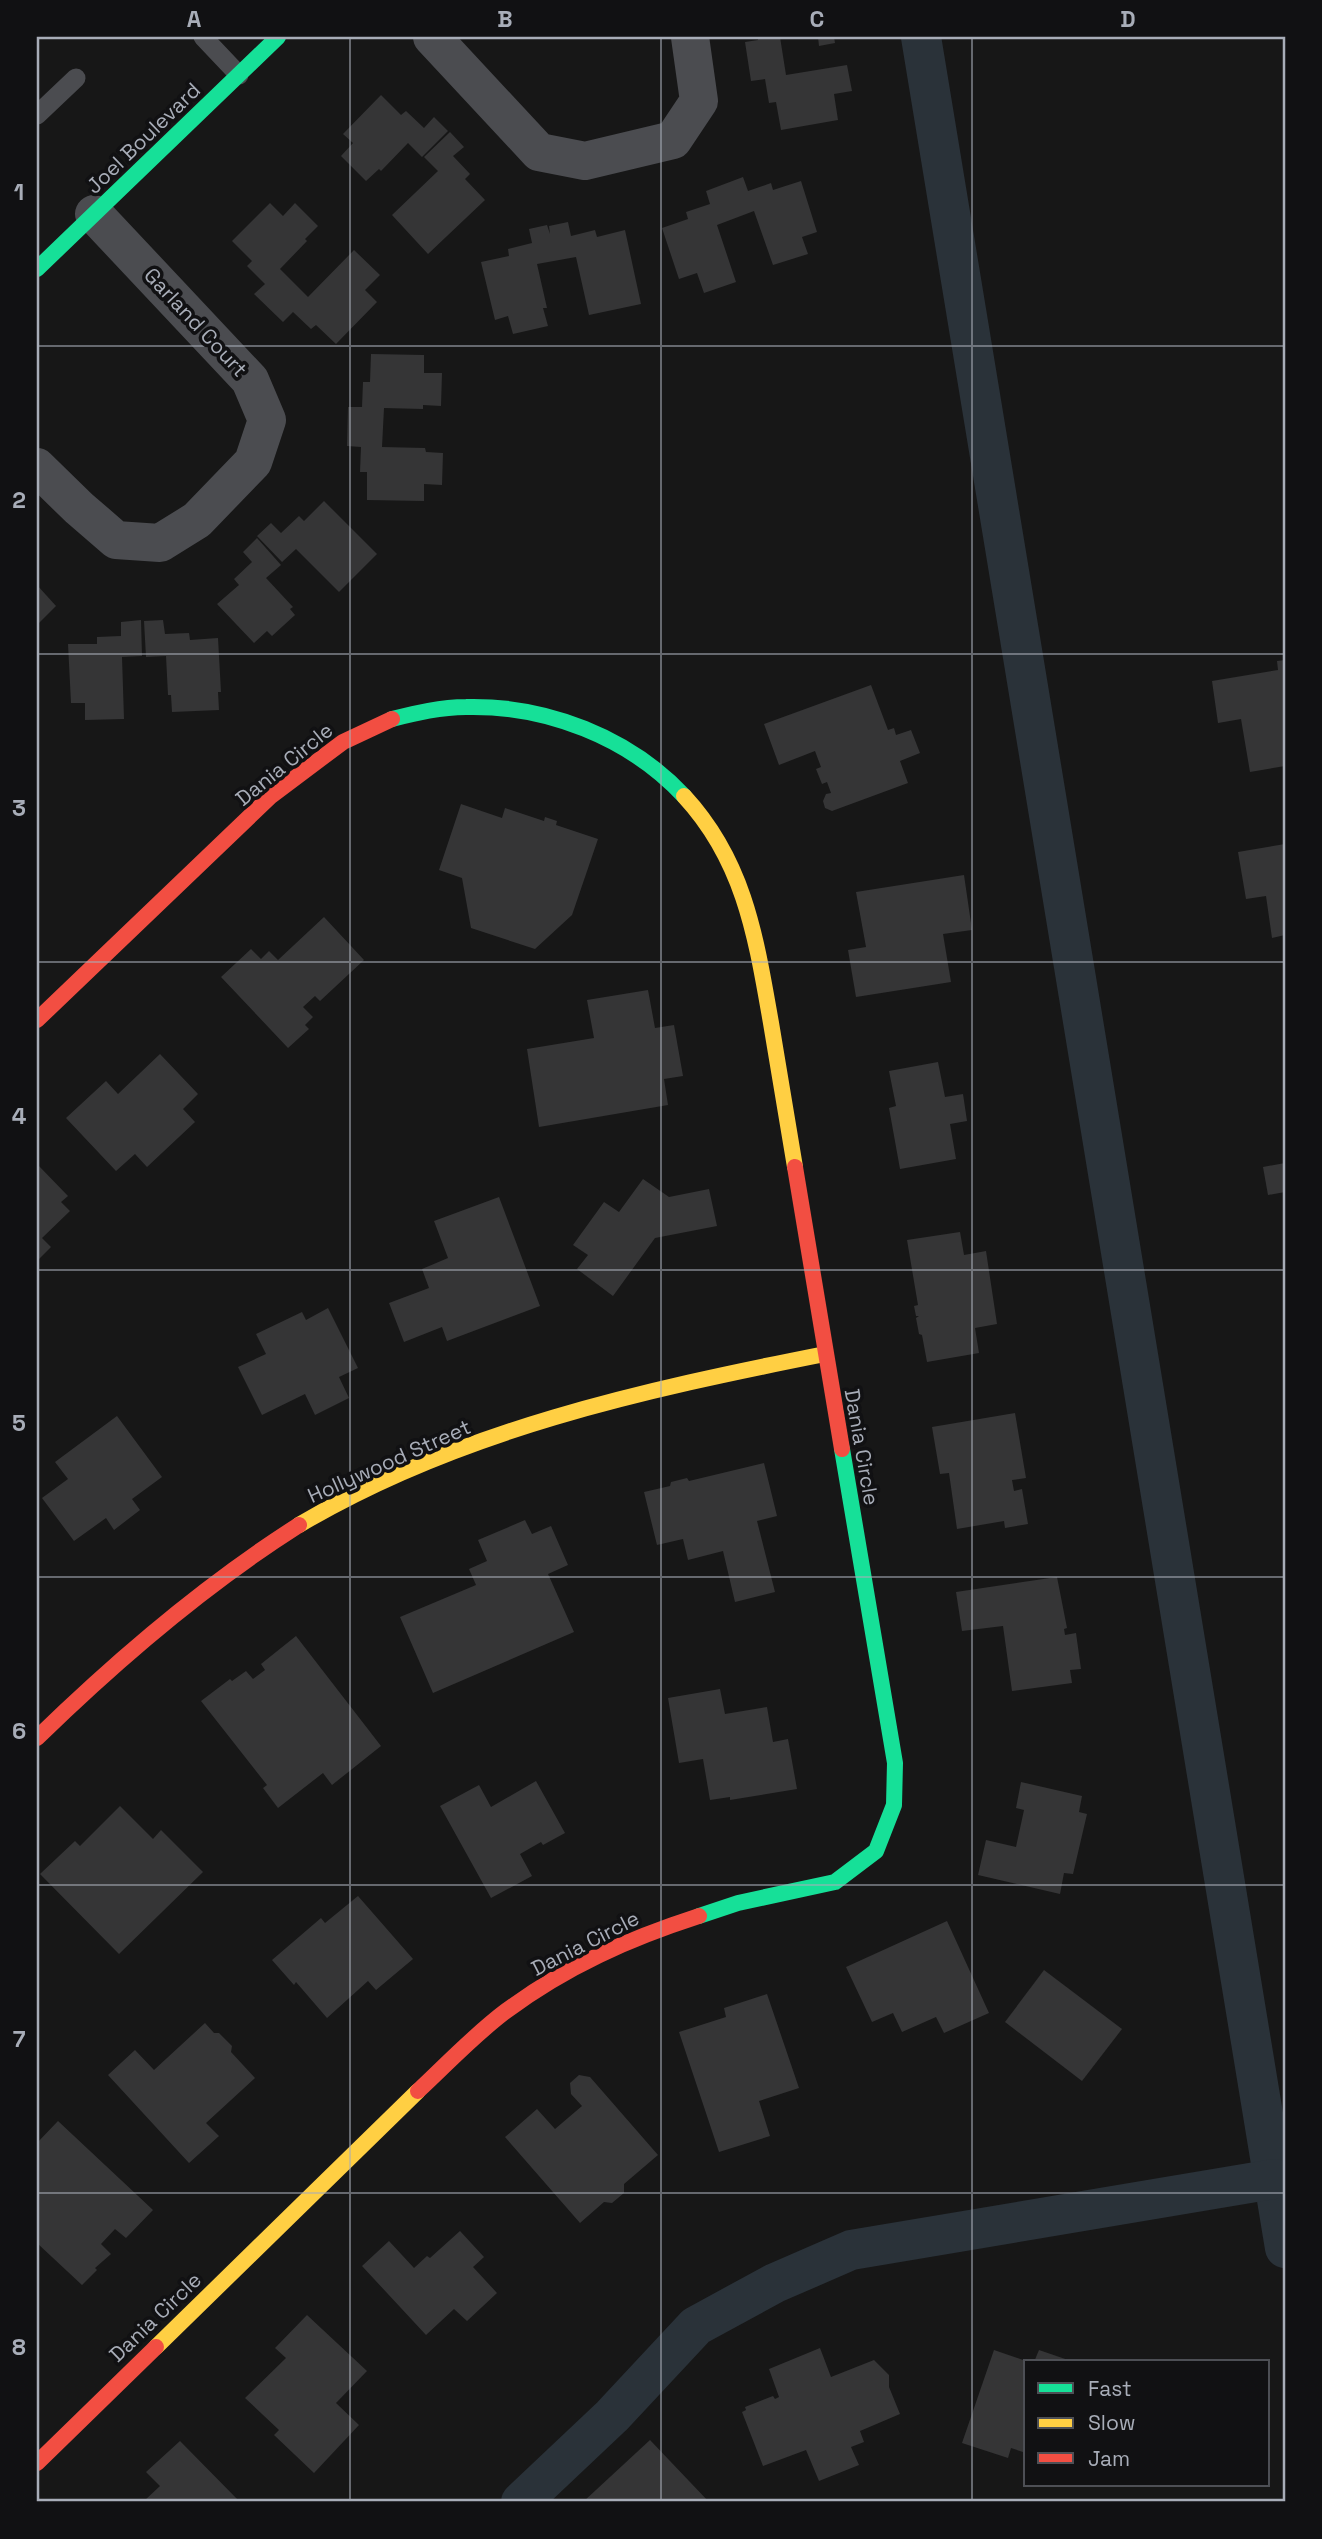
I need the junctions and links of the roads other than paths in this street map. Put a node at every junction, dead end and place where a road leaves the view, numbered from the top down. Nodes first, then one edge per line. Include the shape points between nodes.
1 (203, 37) edge
2 (278, 37) edge
3 (432, 37) edge
4 (690, 37) edge
5 (239, 75) junction
6 (76, 78) dead end
7 (37, 115) edge
8 (94, 214) junction
9 (37, 269) edge
10 (37, 467) edge
11 (37, 1020) edge
12 (825, 1354) junction
13 (37, 1738) edge
14 (37, 2463) edge

1 - 5 lane
2 - 5 street, Joel Boulevard
3 - 4 street via 539,152 585,161 673,140 699,101
5 - 8 street, Joel Boulevard
6 - 7 lane
8 - 9 street, Joel Boulevard
8 - 10 street, Garland Court via 250,380 267,420 253,462 197,520 160,543 116,540
11 - 12 street, Dania Circle via 271,796 353,736 392,720 475,706 538,713 600,734 672,783 701,816 727,856 748,904
12 - 13 street, Hollywood Street via 625,1396 518,1428 411,1469 308,1520 247,1561 110,1668
12 - 14 street, Dania Circle via 895,1763 894,1805 876,1851 835,1882 738,1903 643,1934 549,1982 505,2012

